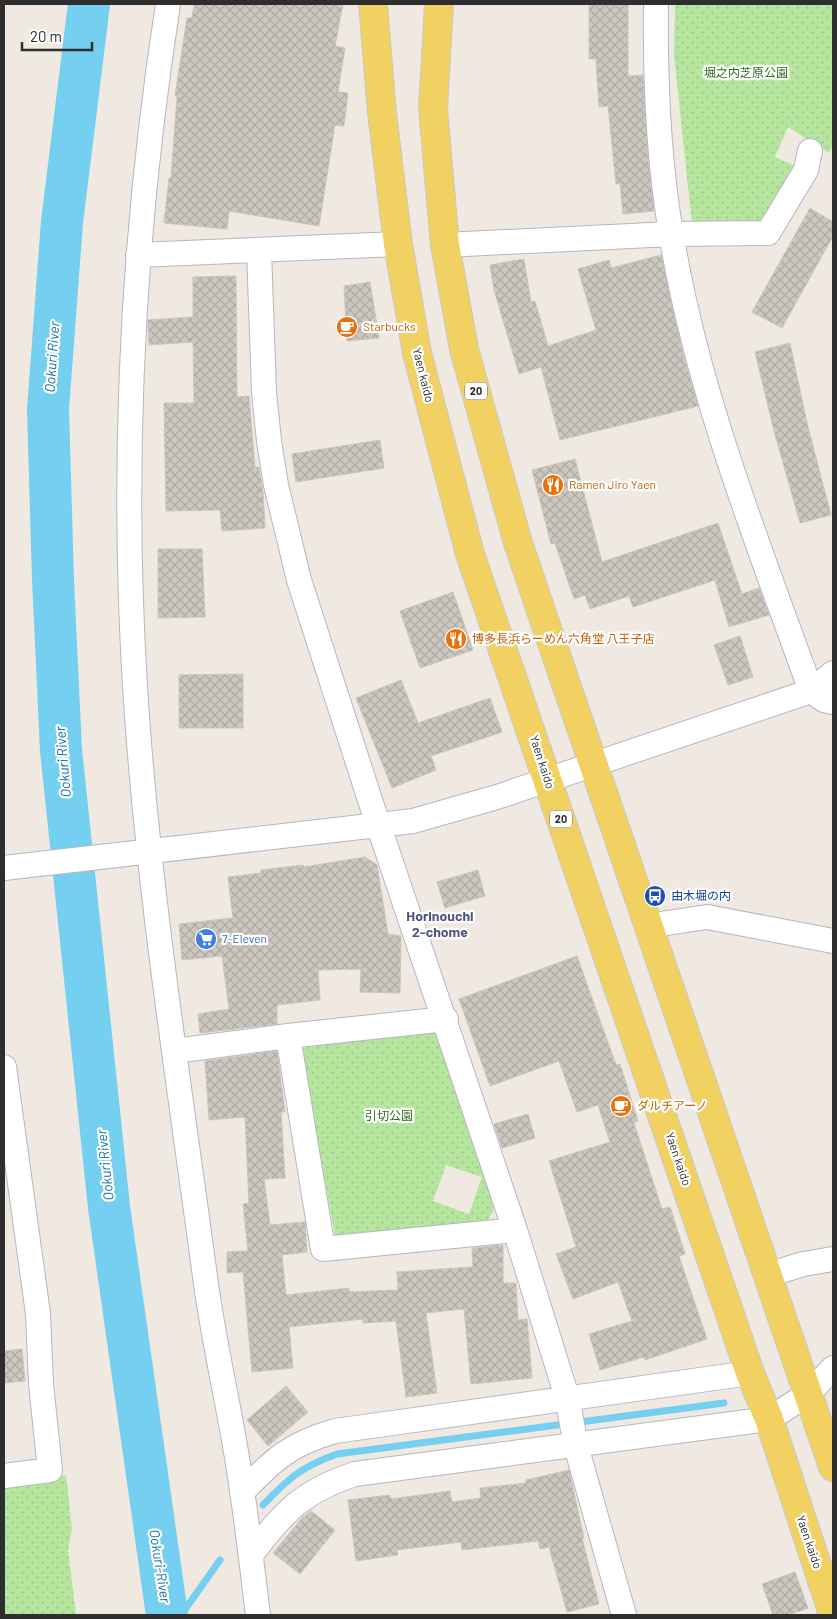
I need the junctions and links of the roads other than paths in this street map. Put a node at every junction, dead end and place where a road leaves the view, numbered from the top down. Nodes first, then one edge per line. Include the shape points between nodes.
1 (168, 4) edge
2 (373, 4) edge
3 (439, 4) edge
4 (656, 4) edge
5 (810, 150) dead end
6 (671, 234) junction
7 (398, 244) junction
8 (446, 245) junction
9 (259, 250) junction
10 (138, 255) junction
11 (833, 673) edge
12 (811, 691) junction
13 (833, 702) edge
14 (592, 764) junction
15 (547, 780) junction
16 (379, 826) junction
17 (139, 853) junction
18 (10, 868) edge
19 (647, 926) junction
20 (833, 941) edge
21 (446, 1018) junction
22 (288, 1036) junction
23 (175, 1051) junction
24 (4, 1066) edge
25 (516, 1230) junction
26 (833, 1259) edge
27 (768, 1275) junction
28 (833, 1368) edge
29 (750, 1373) junction
30 (808, 1394) junction
31 (567, 1397) junction
32 (769, 1419) junction
33 (576, 1446) junction
34 (833, 1467) edge
35 (4, 1476) edge
36 (242, 1492) junction
37 (251, 1555) junction
38 (833, 1614) edge
39 (258, 1615) edge
40 (624, 1615) edge

1 - 10 street via 150,127
2 - 7 main road, Yaen kaido / 20
3 - 8 main road, 20 via 433,110
4 - 6 street via 660,148
5 - 6 street via 806,170 768,233
6 - 8 street
6 - 12 street via 711,406
7 - 9 street
7 - 15 main road, Yaen kaido / 20 via 417,353 470,554
8 - 14 main road, 20 via 464,349 518,543
9 - 10 street
9 - 16 street via 264,392 276,485 310,616
10 - 17 street via 132,345 130,532
11 - 12 street
12 - 13 street
12 - 14 street
14 - 15 street
14 - 19 main road, 20
15 - 16 street via 449,812
15 - 29 main road, Yaen kaido / 20
16 - 17 street
16 - 21 street
17 - 18 street
17 - 23 street
19 - 20 street via 707,917
19 - 27 main road, 20
21 - 22 street
21 - 25 street
22 - 23 street
22 - 25 street via 323,1249
23 - 36 street via 204,1274
24 - 35 street via 38,1314 50,1470
25 - 31 street
26 - 27 street
27 - 30 main road, 20
28 - 30 street
29 - 31 street
29 - 32 main road, Yaen kaido / 20
30 - 32 street
30 - 34 main road, 20
31 - 33 street
31 - 36 street via 335,1431 314,1437 291,1447 270,1463
32 - 33 street
32 - 38 main road, Yaen kaido / 20
33 - 37 street via 355,1474 336,1480 292,1507 274,1524
33 - 40 street
36 - 37 street
37 - 39 street

